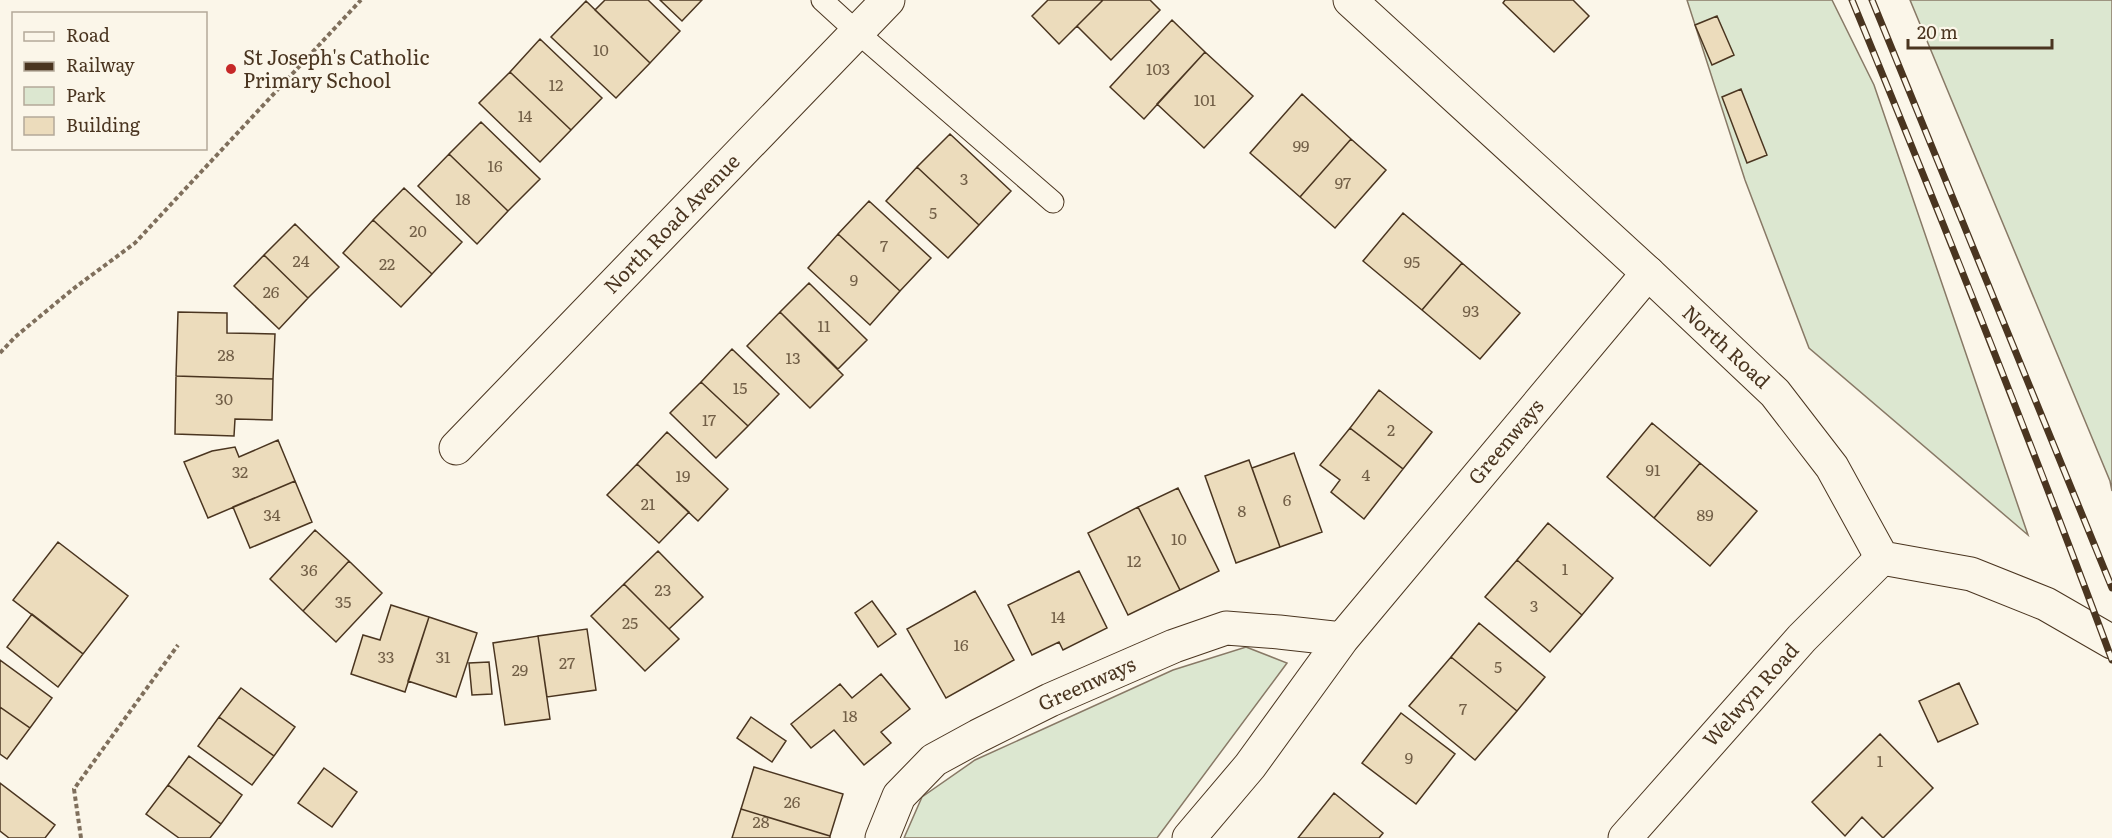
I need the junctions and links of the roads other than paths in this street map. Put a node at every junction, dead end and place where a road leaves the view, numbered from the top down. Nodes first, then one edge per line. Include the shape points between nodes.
1 (822, 0) edge
2 (888, 0) edge
3 (1350, 0) edge
4 (857, 32) junction
5 (1053, 202) dead end
6 (1648, 273) junction
7 (456, 448) dead end
8 (1882, 558) junction
9 (1342, 639) junction
10 (2112, 642) edge
11 (1637, 833) edge
12 (882, 838) edge
13 (1189, 838) edge

1 - 4 lane
2 - 4 street, North Road Avenue
3 - 6 street, North Road
4 - 5 lane
4 - 7 street, North Road Avenue
6 - 8 street, North Road via 1775,393 1832,467
6 - 9 street, Greenways
8 - 10 street via 1971,574 2046,604
8 - 11 street, Welwyn Road via 1794,646
9 - 12 street, Greenways via 1226,628 1174,646 1050,700 934,760 899,796
9 - 13 street, Greenways via 1250,766

